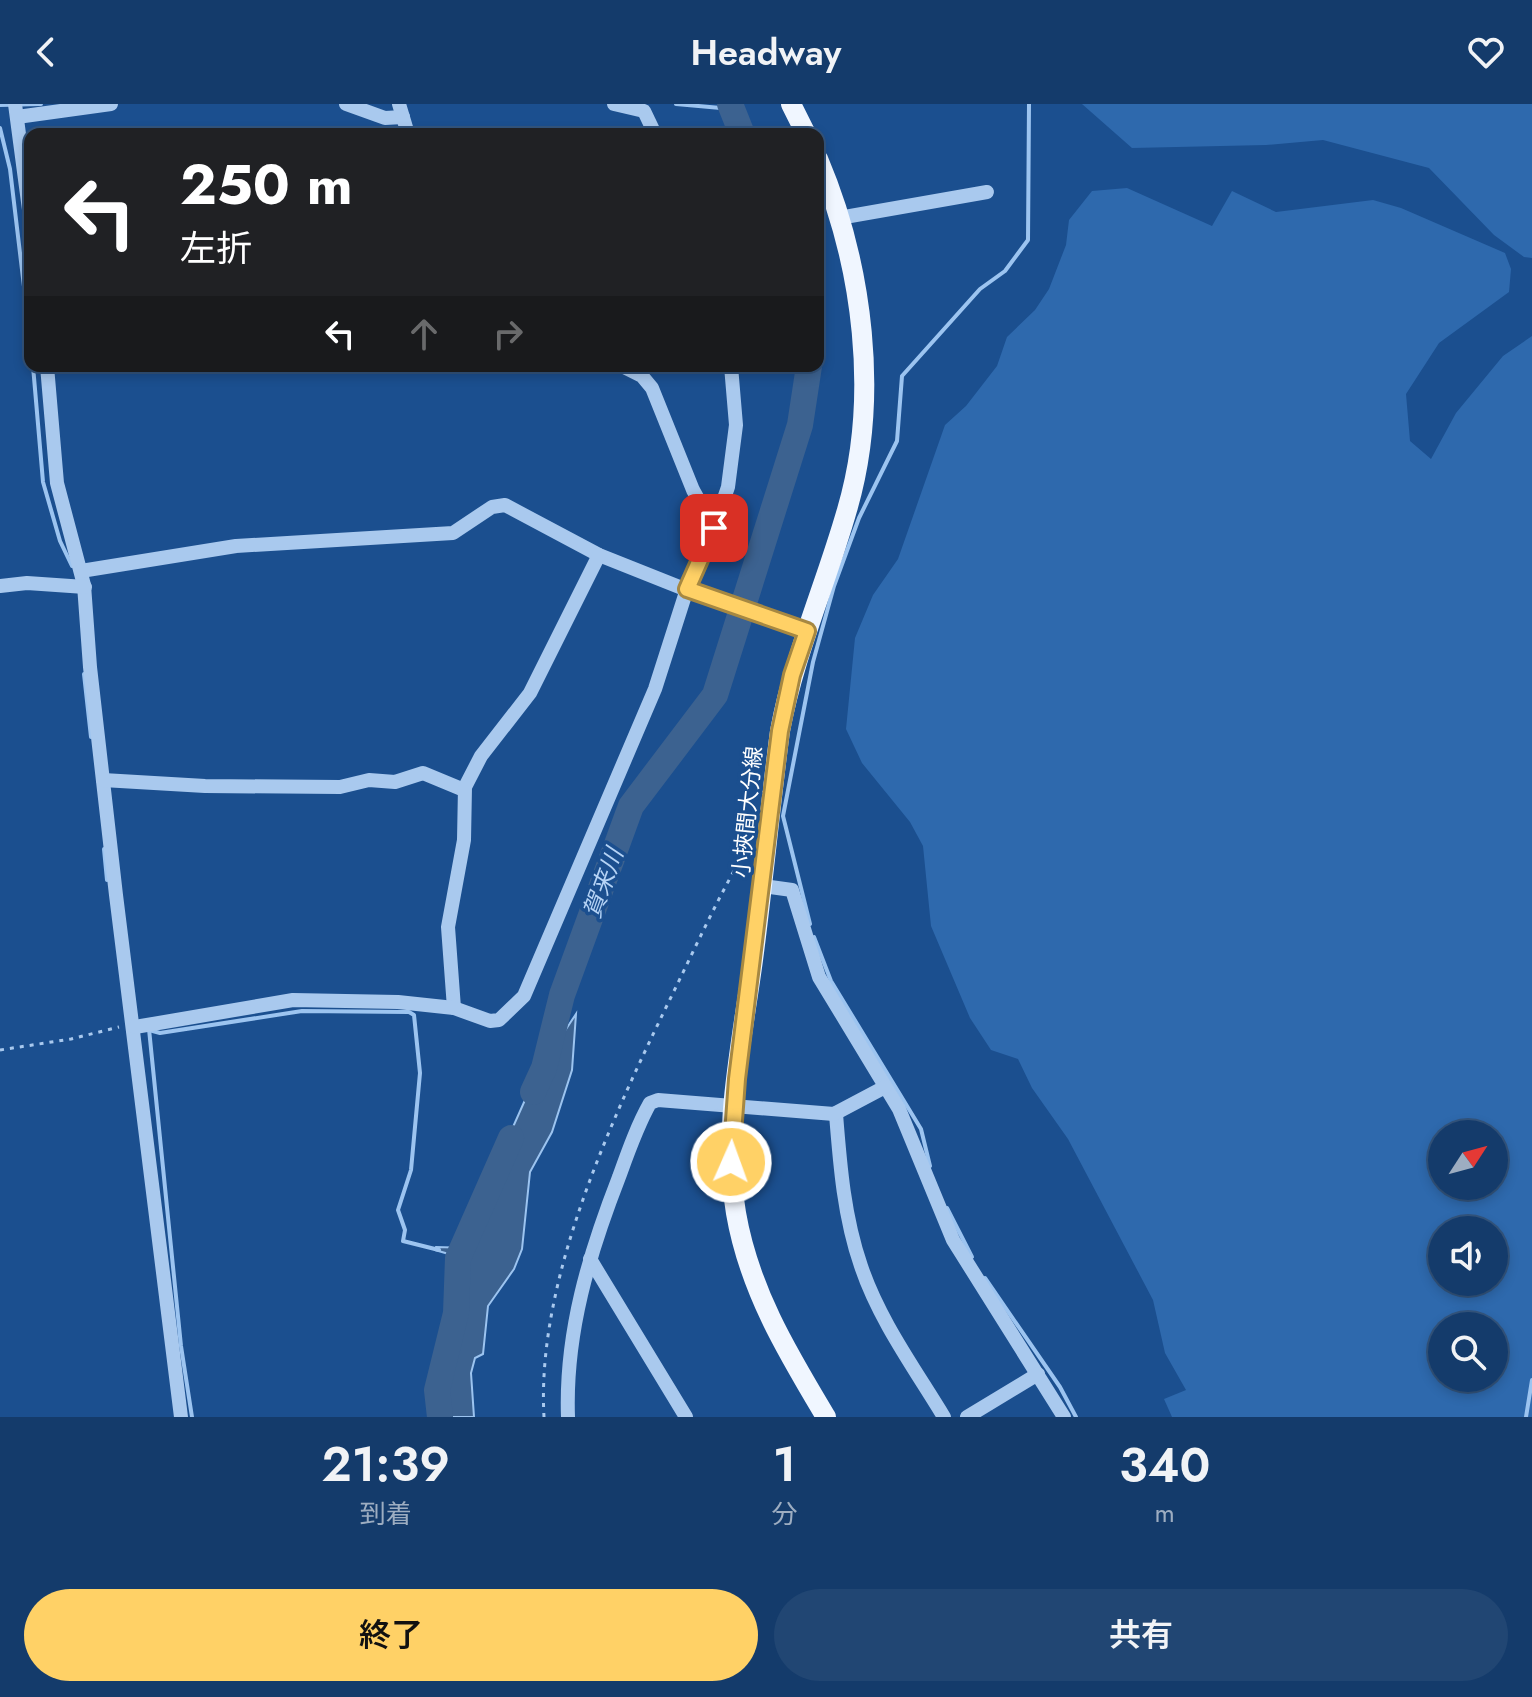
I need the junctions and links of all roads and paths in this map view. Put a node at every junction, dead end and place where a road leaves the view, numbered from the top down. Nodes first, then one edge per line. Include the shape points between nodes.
1 (111, 104) edge
2 (346, 104) edge
3 (614, 104) edge
4 (791, 104) edge
5 (16, 110) edge
6 (401, 110) edge
7 (652, 128) edge
8 (803, 128) edge
9 (24, 171) edge
10 (824, 176) edge
11 (987, 192) dead end
12 (839, 218) junction
13 (48, 372) edge
14 (634, 372) edge
15 (731, 372) edge
16 (714, 528) junction
17 (599, 555) junction
18 (81, 571) junction
19 (0, 586) edge
20 (85, 587) junction
21 (692, 591) junction
22 (799, 628) junction
23 (103, 780) junction
24 (464, 790) junction
25 (763, 886) junction
26 (454, 1008) junction
27 (135, 1027) junction
28 (0, 1050) edge
29 (885, 1087) junction
30 (734, 1106) junction
31 (836, 1114) junction
32 (590, 1259) junction
33 (1038, 1374) junction
34 (181, 1417) edge
35 (568, 1417) edge
36 (686, 1417) edge
37 (826, 1417) edge
38 (944, 1417) edge
39 (967, 1417) edge
40 (1064, 1417) edge

1 - 5 street
2 - 6 street via 385,118
3 - 7 street via 644,111
4 - 8 main road
5 - 9 street
10 - 12 main road, 小挾間大分線
11 - 12 street
12 - 22 main road, 小挾間大分線 via 861,340 862,421 848,507
13 - 18 street via 57,483
14 - 16 street via 652,388
15 - 16 street via 735,444
16 - 21 street
17 - 18 street via 505,505 492,507 453,533 236,546
17 - 21 street
17 - 24 street via 530,693 481,756
18 - 20 street
19 - 20 street
20 - 23 street
21 - 22 street
21 - 26 street via 528,989 499,1020
22 - 25 main road, 小挾間大分線 via 780,731
23 - 24 street via 340,787 369,780 395,782 423,773
23 - 27 street
24 - 26 street via 464,840 448,927
25 - 29 street via 792,890 819,977
25 - 30 main road, 小挾間大分線
26 - 27 street via 293,1000
27 - 28 path
27 - 34 street
29 - 31 street
29 - 33 street via 907,1126 953,1240
30 - 31 street
30 - 32 street via 650,1103
30 - 37 main road, 小挾間大分線 via 732,1179 748,1263 776,1332
31 - 38 street via 844,1197 861,1266 884,1317
32 - 35 street via 570,1342
32 - 36 street
33 - 39 street
33 - 40 street

